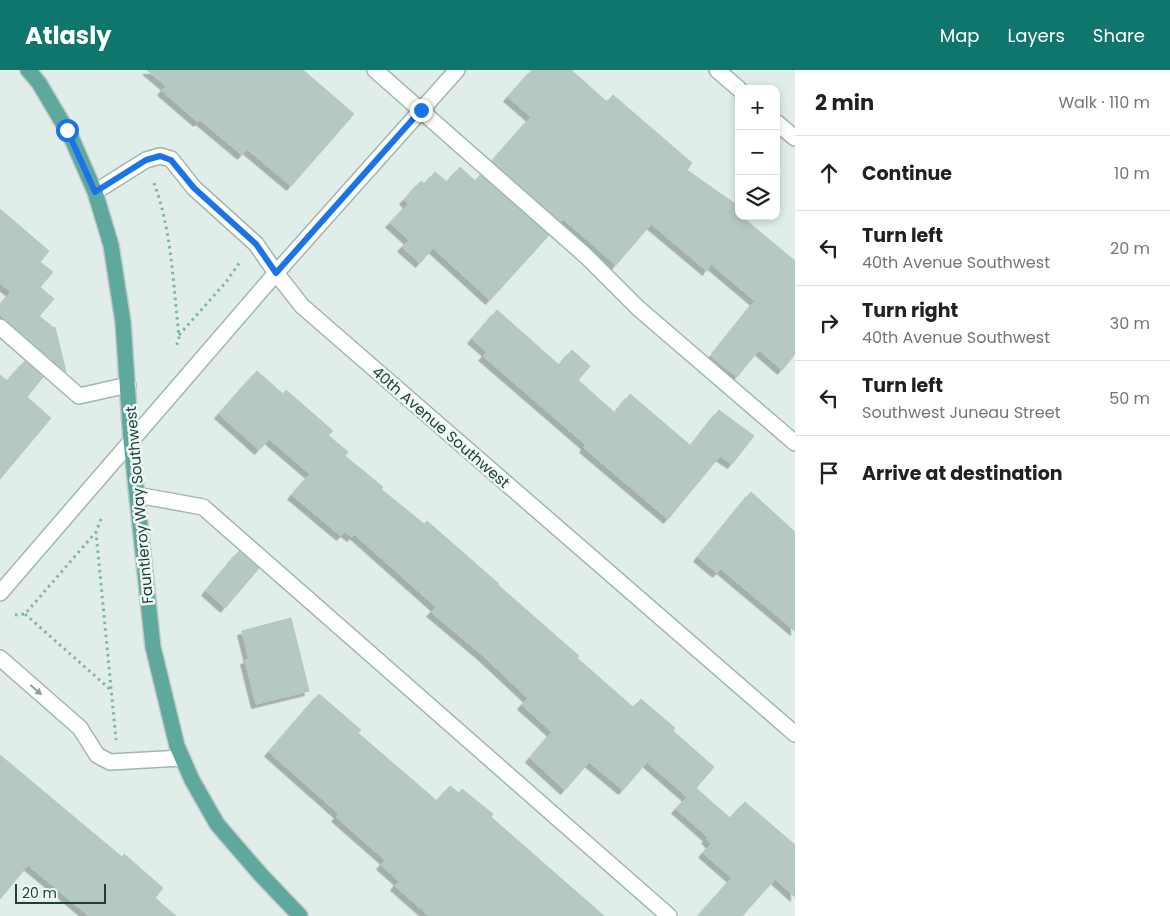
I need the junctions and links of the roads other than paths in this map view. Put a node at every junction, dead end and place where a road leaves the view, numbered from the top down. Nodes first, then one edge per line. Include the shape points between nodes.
1 (28, 70) edge
2 (375, 70) edge
3 (457, 70) edge
4 (717, 70) edge
5 (735, 86) edge
6 (421, 110) junction
7 (780, 125) edge
8 (795, 138) edge
9 (95, 192) junction
10 (276, 273) junction
11 (0, 327) edge
12 (128, 385) junction
13 (132, 441) junction
14 (795, 443) edge
15 (137, 495) junction
16 (0, 593) edge
17 (0, 658) edge
18 (795, 734) edge
19 (182, 758) junction
20 (300, 916) edge
21 (669, 916) edge

1 - 9 main road, Fauntleroy Way Southwest via 71,137
2 - 6 street
3 - 6 street
4 - 5 street
6 - 10 street
6 - 14 street via 586,256 638,308
7 - 8 street
9 - 10 street, 40th Avenue Southwest via 146,160 160,156 171,160 194,188 256,244
9 - 12 main road, Fauntleroy Way Southwest via 111,245 123,322
10 - 13 street
10 - 18 street, 40th Avenue Southwest via 302,306
11 - 12 street via 79,396
12 - 13 main road, Fauntleroy Way Southwest
13 - 15 main road, Fauntleroy Way Southwest
13 - 16 street
15 - 19 main road, Fauntleroy Way Southwest via 154,647
15 - 21 street via 203,507
17 -> 19 street via 80,728 97,755 110,762
19 - 20 main road, Fauntleroy Way Southwest via 217,824

